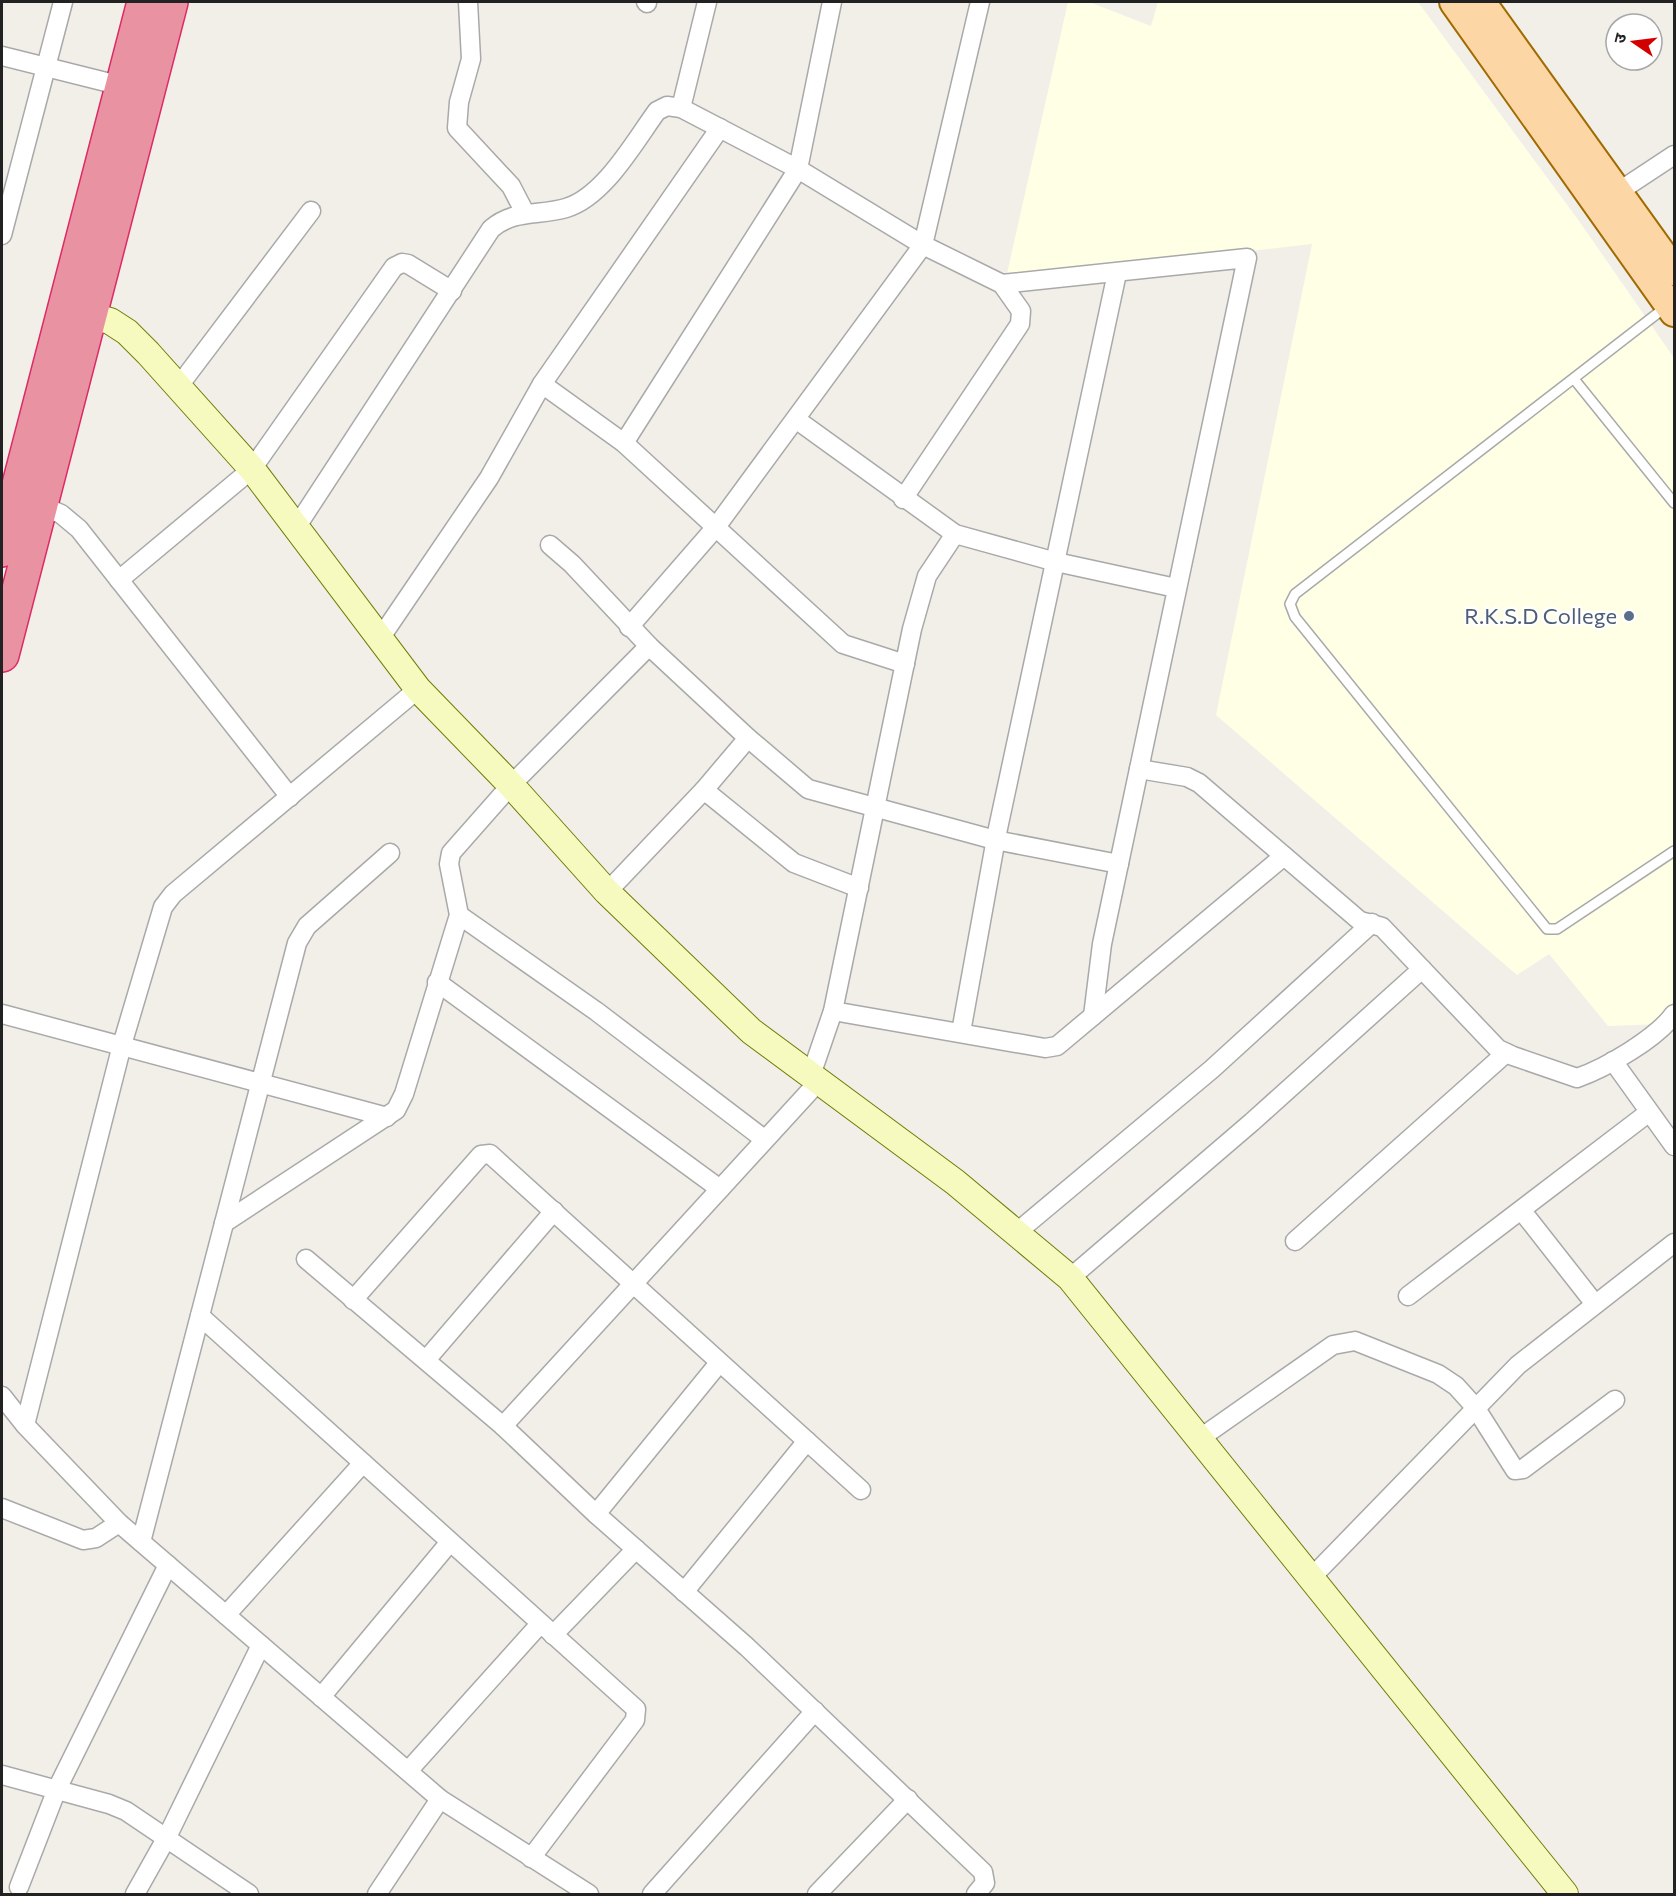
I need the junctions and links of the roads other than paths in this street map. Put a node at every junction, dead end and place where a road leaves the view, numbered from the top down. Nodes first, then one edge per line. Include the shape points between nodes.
1 (63, 2) edge
2 (144, 2) edge
3 (171, 2) edge
4 (468, 2) edge
5 (707, 2) edge
6 (832, 2) edge
7 (980, 2) edge
8 (1454, 2) edge
9 (1481, 2) edge
10 (2, 56) edge
11 (45, 67) junction
12 (122, 86) junction
13 (681, 108) junction
14 (720, 128) junction
15 (1674, 155) edge
16 (798, 169) junction
17 (1618, 192) junction
18 (5, 209) edge
19 (311, 211) dead end
20 (525, 213) junction
21 (2, 235) edge
22 (923, 245) junction
23 (1674, 271) edge
24 (1116, 273) junction
25 (1002, 284) junction
26 (452, 291) junction
27 (1672, 308) edge
28 (78, 312) junction
29 (1574, 379) junction
30 (542, 384) junction
31 (178, 387) junction
32 (797, 420) junction
33 (624, 443) junction
34 (252, 468) junction
35 (903, 499) junction
36 (1674, 503) edge
37 (41, 505) junction
38 (297, 526) junction
39 (716, 526) junction
40 (955, 534) junction
41 (550, 545) dead end
42 (2, 550) edge
43 (1056, 562) junction
44 (119, 580) junction
45 (1176, 588) junction
46 (629, 627) junction
47 (381, 637) junction
48 (649, 646) junction
49 (2, 656) edge
50 (905, 664) junction
51 (418, 689) junction
52 (748, 738) junction
53 (1139, 769) junction
54 (511, 785) junction
55 (704, 790) junction
56 (290, 797) junction
57 (875, 808) junction
58 (995, 840) junction
59 (1674, 851) edge
60 (390, 853) dead end
61 (1284, 856) junction
62 (1119, 864) junction
63 (859, 888) junction
64 (607, 892) junction
65 (459, 915) junction
66 (1372, 923) junction
67 (1422, 969) junction
68 (437, 982) junction
69 (833, 1011) junction
70 (2, 1014) edge
71 (1674, 1014) edge
72 (1093, 1016) junction
73 (961, 1032) junction
74 (122, 1045) junction
75 (1506, 1053) junction
76 (1613, 1061) junction
77 (815, 1078) junction
78 (260, 1085) junction
79 (1648, 1113) junction
80 (387, 1117) junction
81 (764, 1139) junction
82 (1674, 1146) edge
83 (720, 1189) junction
84 (554, 1211) junction
85 (1522, 1211) junction
86 (224, 1223) junction
87 (1016, 1233) junction
88 (1295, 1241) dead end
89 (1674, 1243) edge
90 (306, 1259) dead end
91 (1070, 1278) junction
92 (634, 1282) junction
93 (1408, 1296) dead end
94 (353, 1300) junction
95 (1596, 1304) junction
96 (200, 1316) junction
97 (426, 1360) junction
98 (719, 1363) junction
99 (2, 1396) edge
100 (1615, 1400) dead end
101 (1475, 1407) junction
102 (25, 1425) junction
103 (503, 1426) junction
104 (1199, 1438) junction
105 (807, 1441) junction
106 (363, 1463) junction
107 (861, 1490) dead end
108 (2, 1508) edge
109 (596, 1514) junction
110 (119, 1523) junction
111 (141, 1542) junction
112 (450, 1542) junction
113 (636, 1549) junction
114 (168, 1565) junction
115 (1311, 1578) junction
116 (684, 1592) junction
117 (226, 1616) junction
118 (547, 1630) junction
119 (261, 1646) junction
120 (321, 1697) junction
121 (815, 1711) junction
122 (408, 1771) junction
123 (2, 1775) edge
124 (57, 1789) junction
125 (440, 1799) junction
126 (908, 1799) junction
127 (167, 1837) junction
128 (531, 1858) junction
129 (19, 1887) dead end
130 (383, 1893) edge
131 (135, 1894) edge
132 (249, 1894) edge
133 (589, 1894) edge
134 (652, 1894) edge
135 (817, 1894) edge
136 (976, 1894) edge
137 (1565, 1894) edge

1 - 11 street
2 - 12 highway
3 - 28 highway
4 - 20 street via 471,58 459,102 457,128 511,186
5 - 13 street
6 - 16 street
7 - 22 street
8 - 27 main road
9 - 17 main road
10 - 11 street
11 - 12 street
11 - 18 street
12 - 28 highway
13 - 14 street
13 - 20 street via 667,106 657,111 596,190 567,208
14 - 16 street
14 - 30 street
15 - 17 street
16 - 22 street
16 - 33 street
17 - 23 main road
18 - 21 street
19 - 31 street
20 - 26 street via 505,218 491,229
22 - 25 street
22 - 32 street
24 - 25 street
24 - 43 street
24 - 45 street via 1247,258
25 - 35 street via 1021,311 1020,324
26 - 34 street via 408,264 402,262 394,267
26 - 38 street
27 - 29 lane
28 - 31 street via 110,321 127,332
28 - 37 highway
28 - 42 highway
29 - 36 lane
29 - 59 lane via 1295,594 1291,610 1547,929 1557,929
30 - 33 street
30 - 47 street via 489,478
31 - 34 street
32 - 35 street
32 - 39 street
33 - 39 street
34 - 38 street
34 - 44 street
35 - 40 street
37 - 44 street via 61,514 79,529
37 - 49 highway
38 - 47 street
39 - 46 street
39 - 50 street via 843,644
40 - 43 street
40 - 50 street via 927,576
41 - 46 street
43 - 45 street
43 - 58 street
44 - 56 street
45 - 53 street
46 - 48 street
47 - 51 street
48 - 52 street
48 - 54 street
50 - 57 street
51 - 54 street
51 - 56 street
52 - 55 street
52 - 57 street via 808,789
53 - 61 street via 1193,779
53 - 62 street
54 - 64 street
54 - 65 street via 448,858
55 - 63 street via 794,863
55 - 64 street
56 - 74 street via 173,894 163,907
57 - 58 street
57 - 63 street
58 - 62 street
58 - 73 street
60 - 78 street via 301,933
61 - 66 street via 1360,921
61 - 72 street
62 - 72 street via 1102,944
63 - 69 street
64 - 77 street via 751,1031
65 - 68 street
65 - 81 street via 596,1011
66 - 67 street via 1382,927
66 - 87 street via 1212,1069
67 - 75 street
67 - 91 street
68 - 80 street via 404,1094 396,1110
68 - 83 street
69 - 73 street
69 - 77 street
70 - 74 street
71 - 76 street
72 - 73 street via 1057,1046 1045,1048
74 - 78 street
74 - 102 street
75 - 76 street via 1574,1078
75 - 88 street
76 - 79 street
77 - 81 street
77 - 87 street via 955,1182
78 - 80 street
78 - 86 street
79 - 82 street
79 - 85 street
80 - 86 street
81 - 83 street
83 - 92 street
84 - 92 street
84 - 94 street via 494,1155 481,1155
84 - 97 street
85 - 93 street
85 - 95 street
86 - 96 street
87 - 91 street
89 - 95 street
90 - 94 street
91 - 104 street
92 - 98 street
92 - 103 street
94 - 97 street
95 - 101 street via 1518,1365
96 - 106 street
96 - 111 street
97 - 103 street
98 - 105 street
98 - 109 street
99 - 102 street
100 - 101 street via 1519,1470 1512,1467
101 - 104 street via 1449,1380 1347,1341 1334,1345
101 - 115 street
102 - 110 street
103 - 109 street
104 - 115 street
105 - 107 street
105 - 116 street
106 - 112 street
106 - 117 street
108 - 110 street via 83,1540 96,1538
109 - 113 street
110 - 111 street
111 - 114 street
112 - 118 street
112 - 120 street
113 - 116 street
113 - 118 street
114 - 117 street
114 - 124 street
115 - 137 street
116 - 121 street
117 - 119 street
118 - 122 street
118 - 128 street via 636,1709 637,1716
119 - 120 street
119 - 127 street
120 - 122 street
121 - 126 street
121 - 134 street
122 - 125 street
123 - 124 street
124 - 127 street via 126,1811
124 - 129 street
125 - 128 street
125 - 130 street
126 - 135 street
126 - 136 street via 983,1872 985,1883
127 - 131 street
127 - 132 street
128 - 133 street

